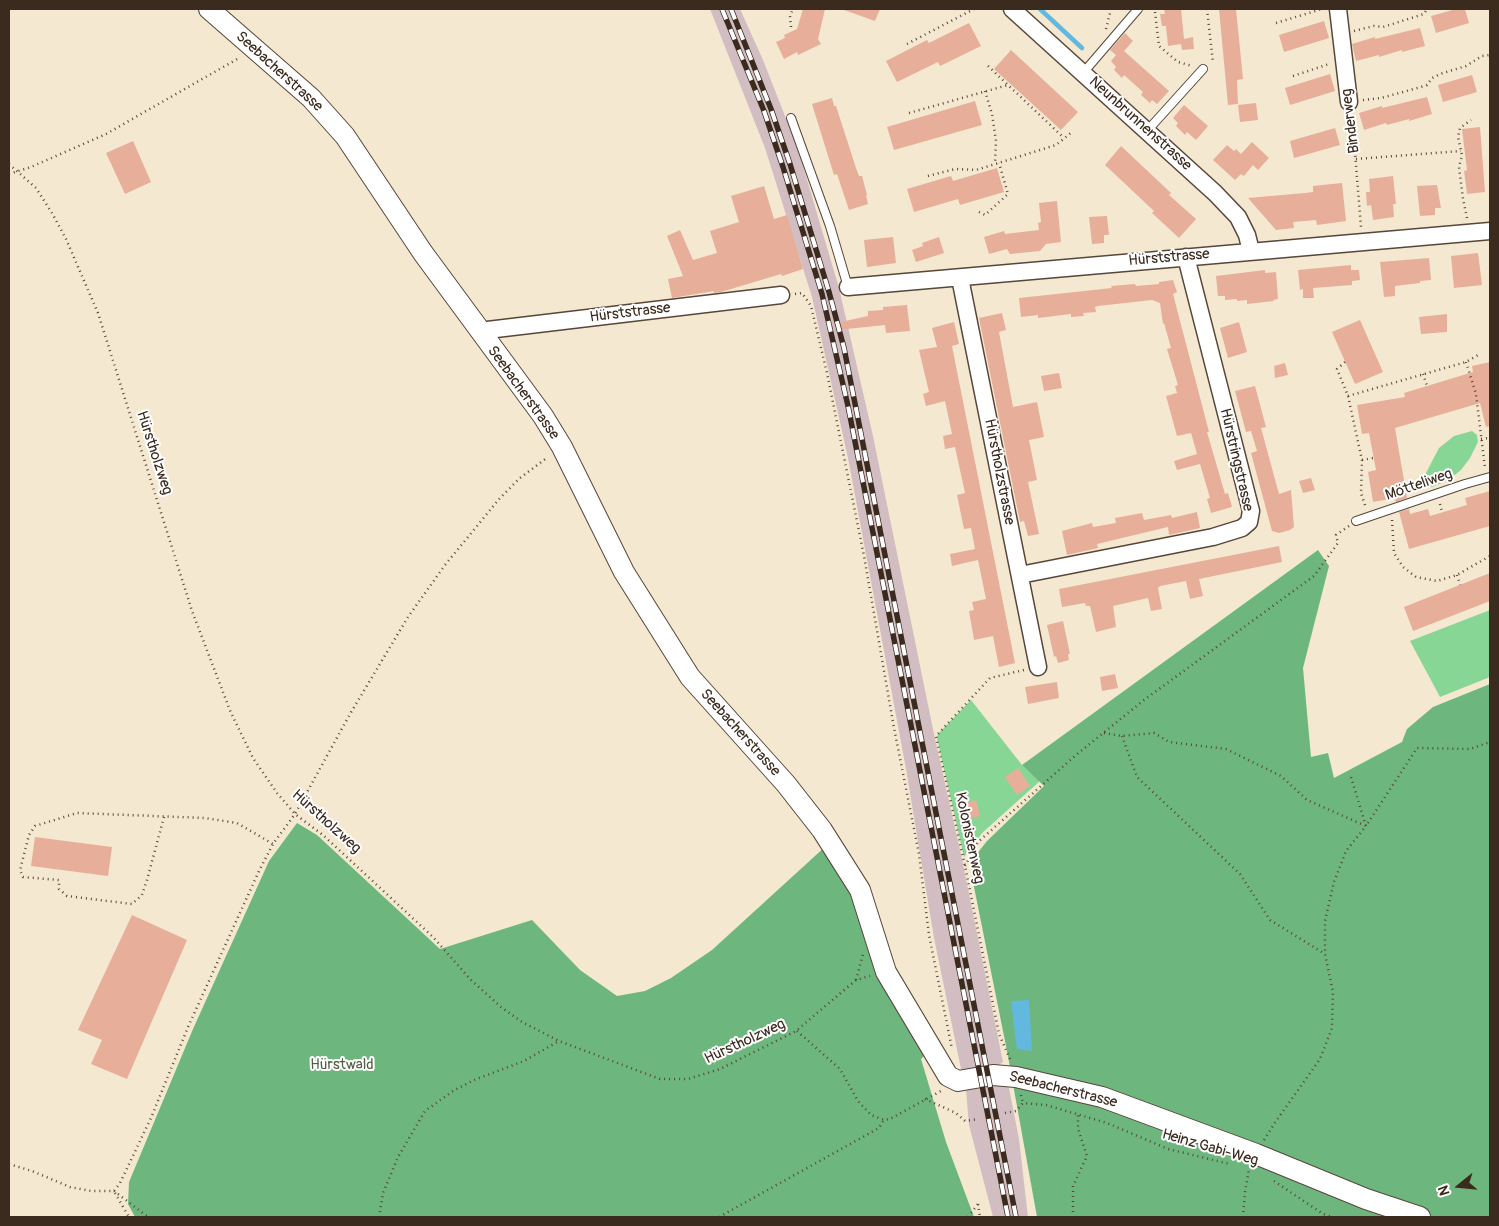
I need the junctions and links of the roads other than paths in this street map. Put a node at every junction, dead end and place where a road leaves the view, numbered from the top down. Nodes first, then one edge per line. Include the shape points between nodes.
1 (209, 9) edge
2 (1012, 9) edge
3 (1138, 9) edge
4 (1338, 9) edge
5 (1204, 69) road end
6 (1083, 72) junction
7 (1349, 102) road end
8 (791, 118) dead end
9 (1147, 131) junction
10 (1490, 231) edge
11 (1251, 251) junction
12 (1186, 257) junction
13 (960, 278) junction
14 (848, 287) joint
15 (781, 295) road end
16 (478, 331) junction
17 (1488, 478) edge
18 (1356, 521) dead end
19 (1020, 575) junction
20 (1038, 667) road end
21 (1420, 1217) edge

1 - 16 street, Seebacherstrasse via 312,98 345,136
2 - 6 street, Neunbrunnenstrasse
3 - 6 lane
4 - 7 street, Binderweg
5 - 9 lane
6 - 9 street, Neunbrunnenstrasse
8 - 14 lane
9 - 11 street, Neunbrunnenstrasse via 1238,217 1248,236
10 - 11 street, Hürststrasse
11 - 12 street, Hürststrasse
12 - 13 street, Hürststrasse
12 - 19 street, Hürstringstrasse via 1251,511 1249,522 1242,528 1213,537
13 - 14 street, Hürststrasse
13 - 19 street, Hürstholzstrasse
15 - 16 street, Hürststrasse
16 - 21 street, Seebacherstrasse via 543,416 562,447 624,572 690,677 786,784 822,830 860,890 886,972 948,1076 958,1081 993,1075 1016,1077 1102,1097 1249,1164
17 - 18 lane, Mötteliweg
19 - 20 street, Hürstholzstrasse

